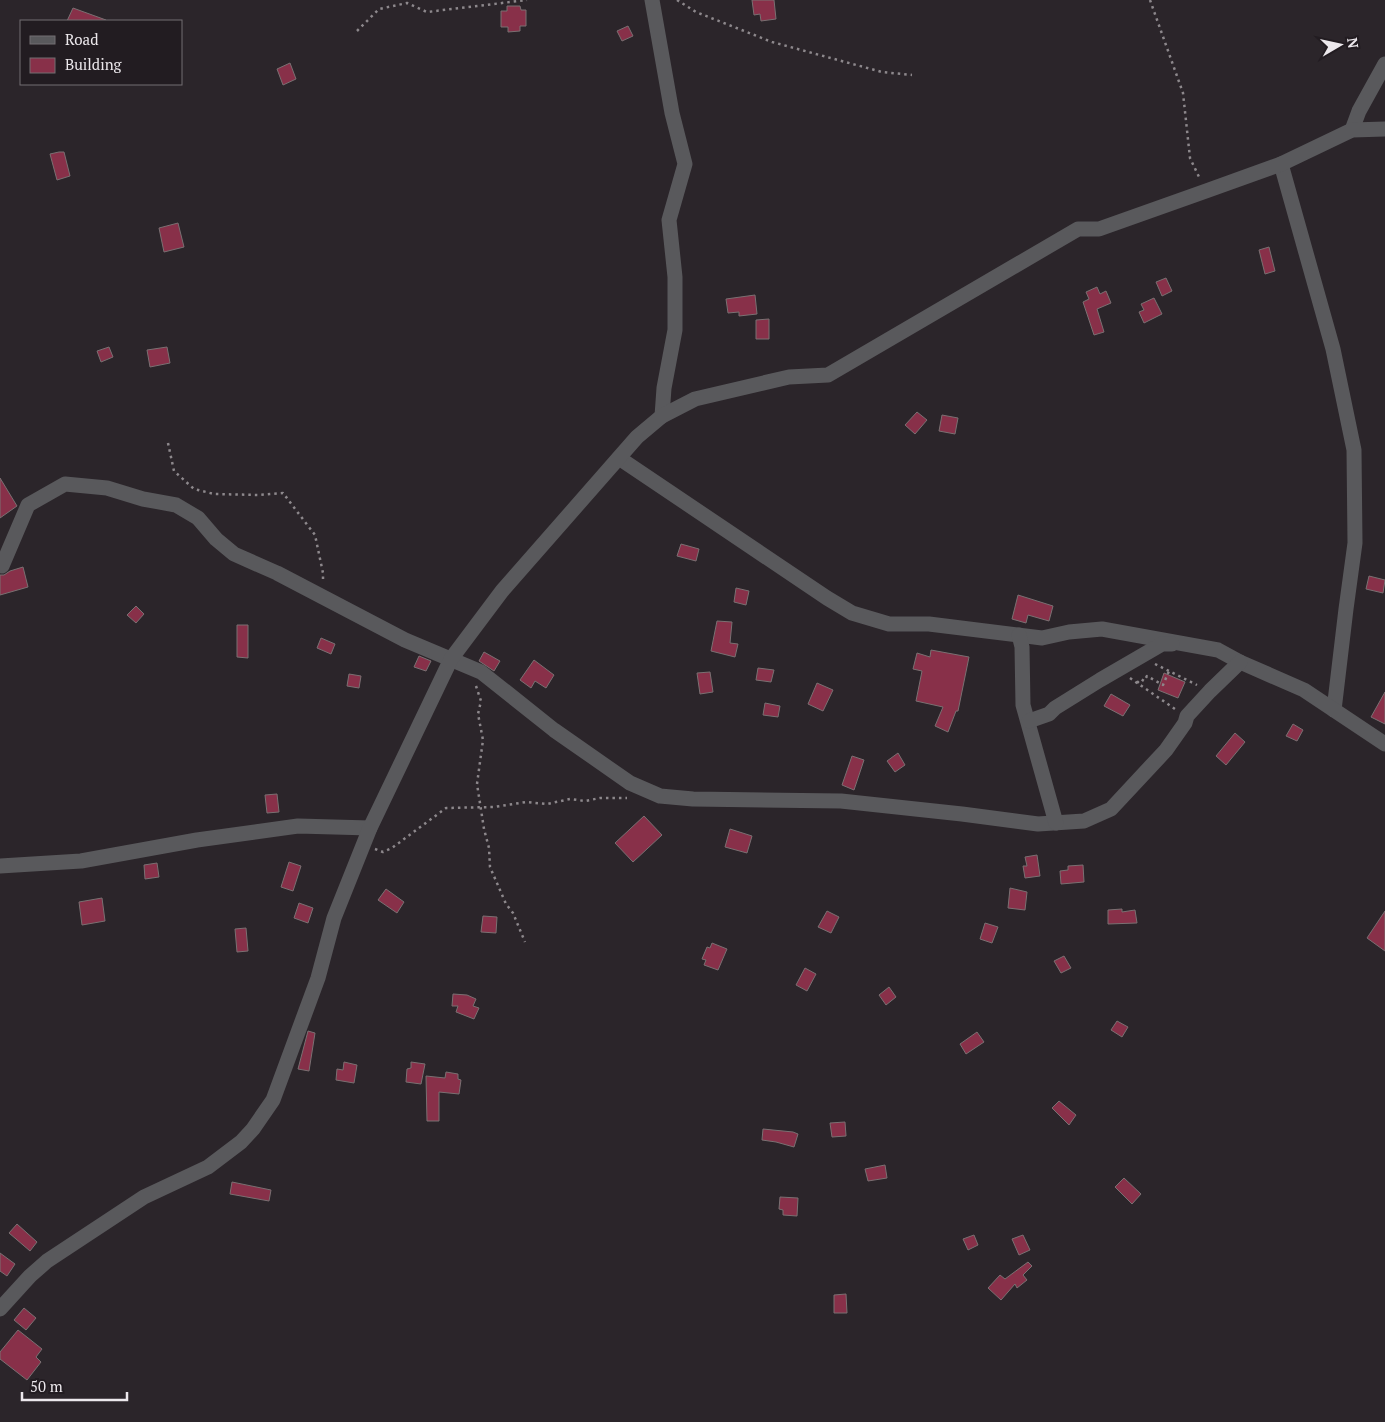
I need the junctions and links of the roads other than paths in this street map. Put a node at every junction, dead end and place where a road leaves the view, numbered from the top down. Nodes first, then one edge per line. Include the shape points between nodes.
1 (652, 0) edge
2 (1385, 64) edge
3 (1385, 129) edge
4 (1352, 130) junction
5 (1281, 164) junction
6 (662, 416) junction
7 (619, 458) junction
8 (2, 566) dead end
9 (1019, 635) junction
10 (1181, 644) junction
11 (451, 659) junction
12 (1240, 662) junction
13 (1334, 710) junction
14 (1029, 721) junction
15 (1385, 744) edge
16 (1056, 823) junction
17 (370, 828) junction
18 (0, 866) edge
19 (0, 1309) edge

1 - 6 street via 685,164 669,220 675,277 675,330
2 - 4 street
3 - 4 street
4 - 5 street
5 - 6 street via 1099,229 1078,229 828,375 789,378 695,399
5 - 13 street via 1333,348 1354,450 1355,543
6 - 7 street via 636,437
7 - 9 street via 852,613 889,624 929,624
7 - 11 street via 502,591
8 - 11 street via 28,505 65,484 107,488 176,505 198,518 216,540 234,554 405,640
9 - 10 street via 1042,638 1102,629
9 - 14 street via 1023,705
10 - 12 street via 1218,650
10 - 14 street via 1162,644 1049,714
11 - 16 street via 481,672 554,730 630,783 660,796 841,801 1038,824
11 - 17 street
12 - 13 street via 1304,690
12 - 16 street via 1187,716 1166,750 1111,808 1084,821
13 - 15 street
14 - 16 street
17 - 18 street via 298,826 80,861
17 - 19 street via 334,918 318,978 273,1100 253,1129 208,1167 144,1197 47,1261

